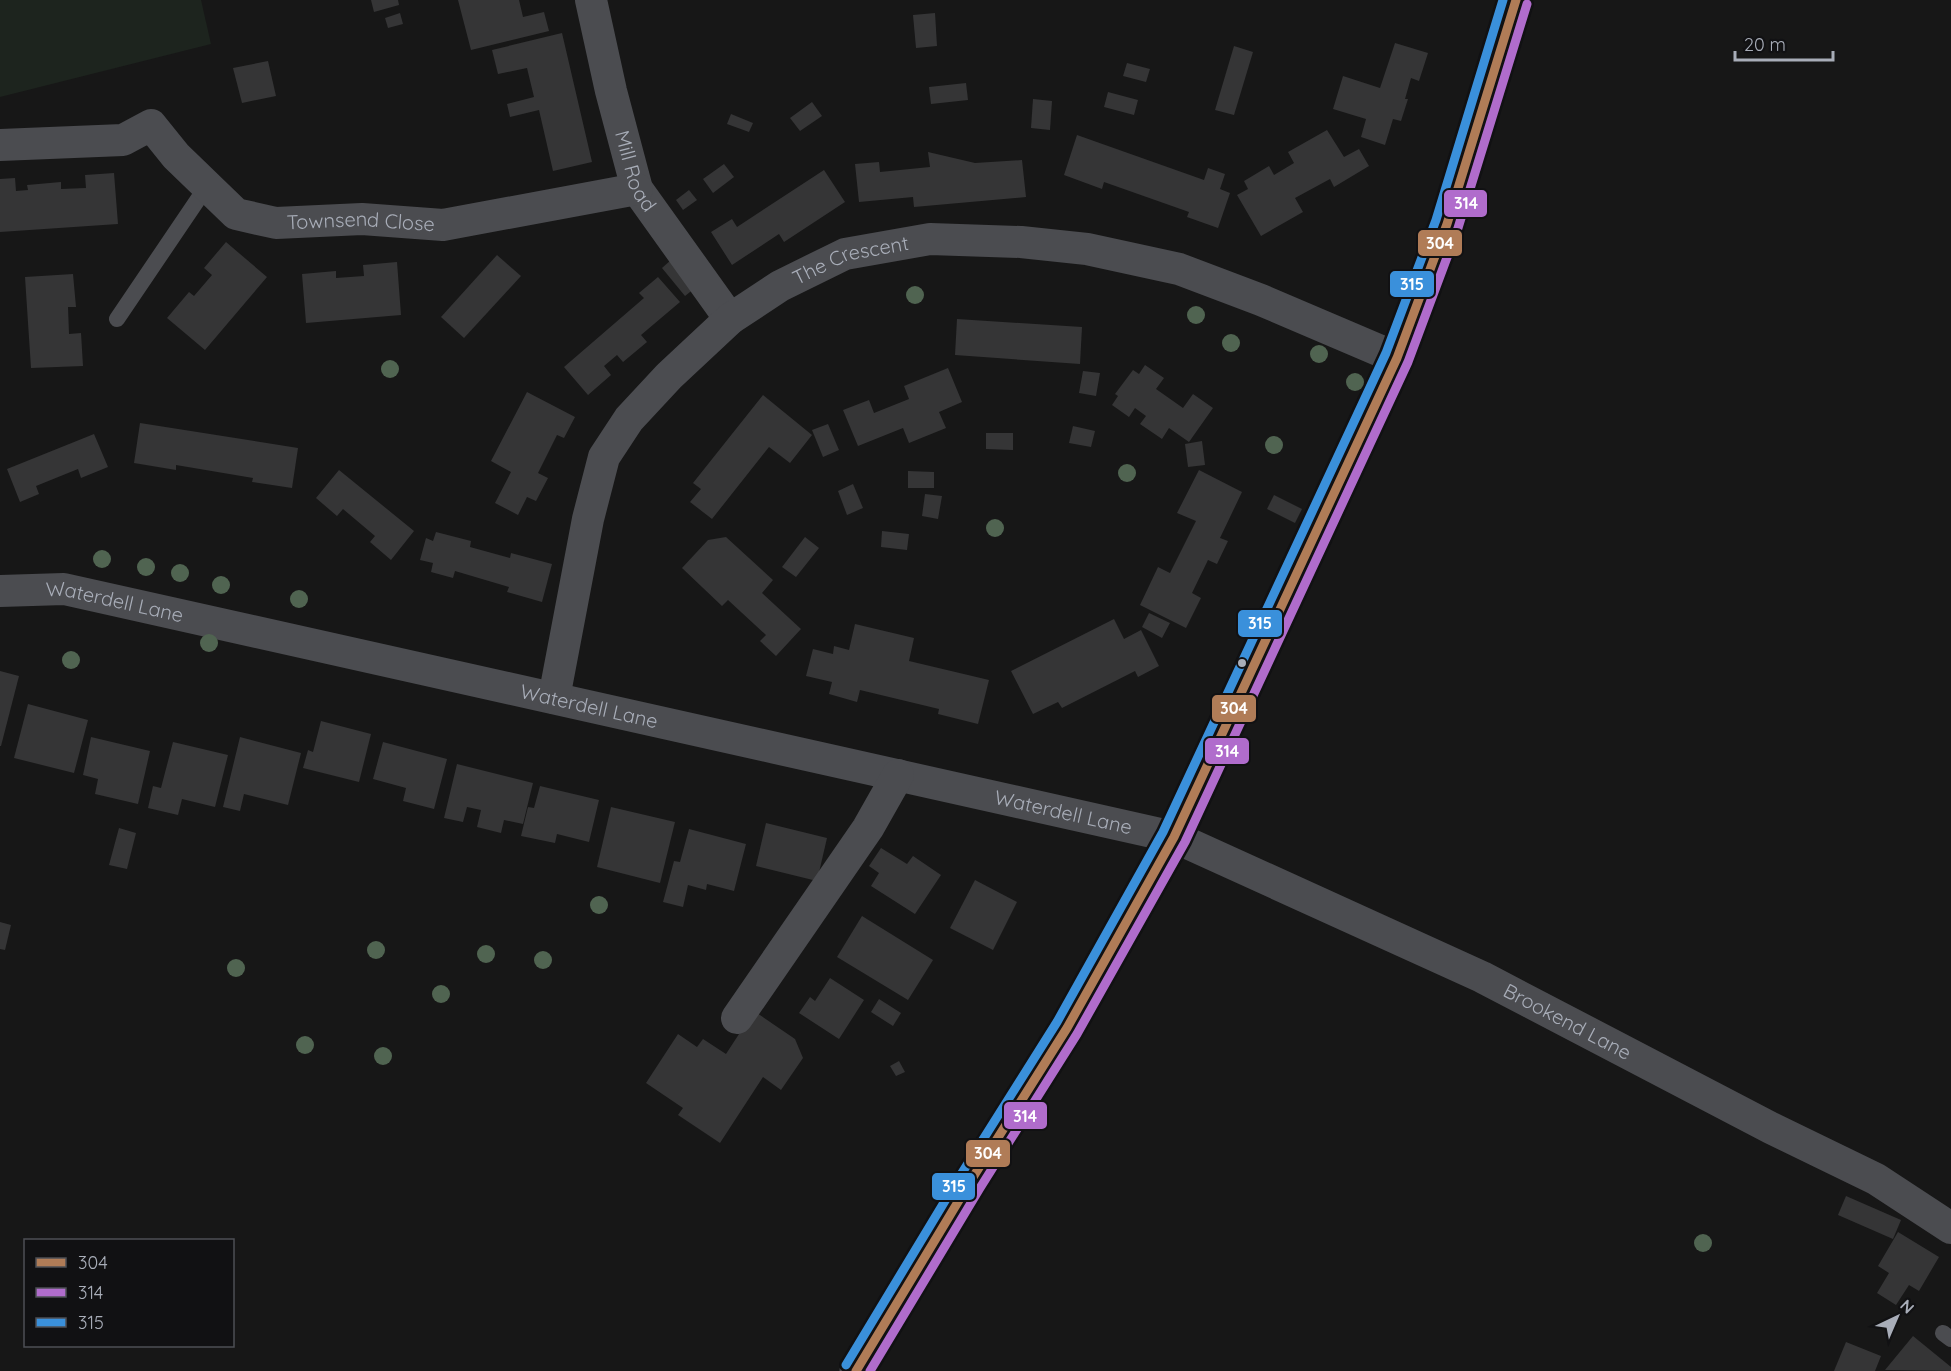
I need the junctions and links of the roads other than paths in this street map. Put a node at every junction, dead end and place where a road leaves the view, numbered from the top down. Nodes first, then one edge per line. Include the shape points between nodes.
1 (591, 0) edge
2 (1516, 0) edge
3 (0, 145) edge
4 (207, 186) junction
5 (637, 189) junction
6 (117, 319) dead end
7 (730, 320) junction
8 (1397, 358) junction
9 (0, 591) edge
10 (554, 698) junction
11 (898, 775) junction
12 (1174, 837) junction
13 (737, 1018) dead end
14 (1951, 1228) edge
15 (856, 1371) edge

1 - 5 street, Mill Road
2 - 8 main road via 1447,224
3 - 4 street, Townsend Close via 123,140 151,126
4 - 5 street, Townsend Close via 236,214 276,223 362,219 443,225
4 - 6 lane
5 - 7 street, Mill Road
7 - 8 street, The Crescent via 780,286 845,254 930,239 1021,242 1087,249 1179,269
7 - 10 street, The Crescent via 629,419 604,457 588,519
8 - 12 main road
9 - 10 street, Waterdell Lane via 64,589
10 - 11 street, Waterdell Lane
11 - 12 street, Waterdell Lane
11 - 13 street via 868,828
12 - 14 street, Brookend Lane via 1482,977 1876,1179
12 - 15 main road via 1067,1028

